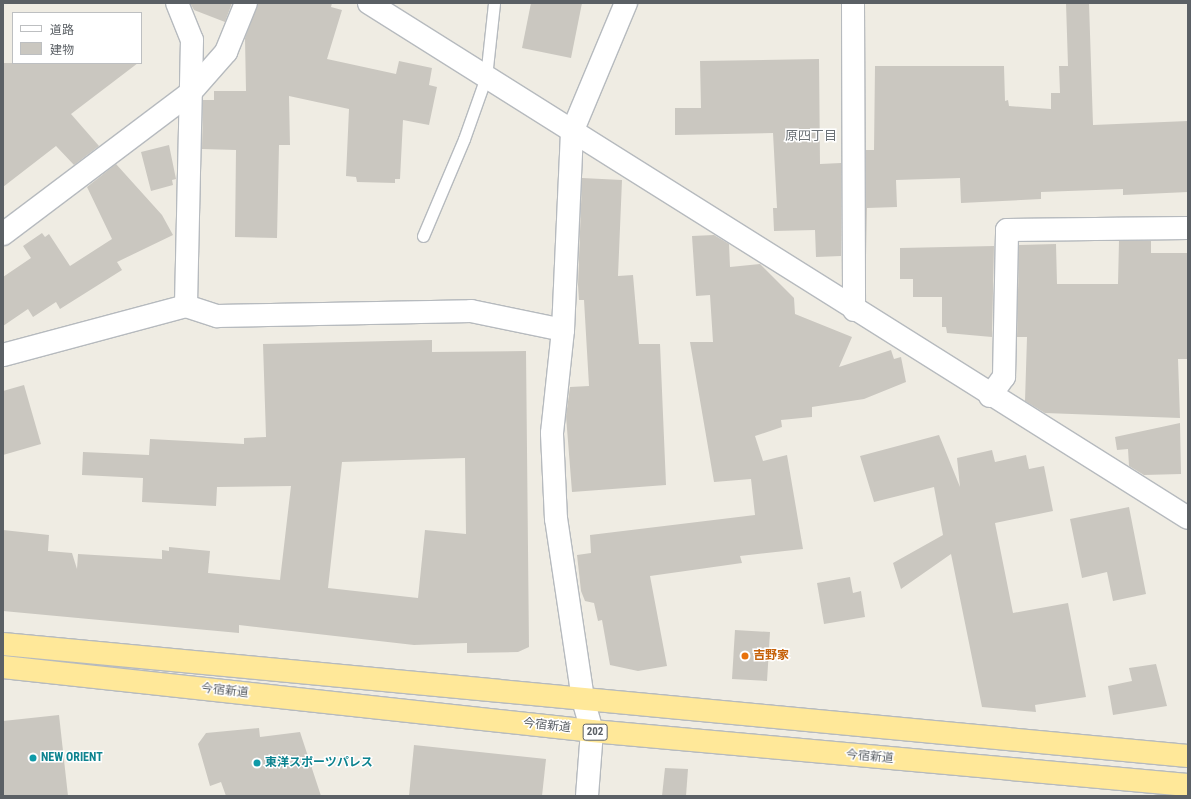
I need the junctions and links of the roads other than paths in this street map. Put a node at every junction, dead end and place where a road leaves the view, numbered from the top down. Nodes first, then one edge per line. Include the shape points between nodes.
1 (177, 3) edge
2 (246, 3) edge
3 (369, 3) edge
4 (494, 3) edge
5 (626, 3) edge
6 (853, 3) edge
7 (486, 77) junction
8 (190, 93) junction
9 (572, 132) junction
10 (1188, 228) edge
11 (3, 234) edge
12 (423, 236) dead end
13 (186, 306) junction
14 (854, 310) junction
15 (563, 330) junction
16 (3, 354) edge
17 (990, 396) junction
18 (1188, 518) edge
19 (3, 644) edge
20 (3, 667) edge
21 (583, 699) junction
22 (592, 731) junction
23 (1188, 756) edge
24 (1188, 785) edge
25 (587, 796) edge

1 - 8 street via 192,40
2 - 8 street via 226,52
3 - 7 street
4 - 7 lane
5 - 9 street
6 - 14 street
7 - 9 street
7 - 12 lane via 464,139
8 - 11 street
8 - 13 street
9 - 14 street
9 - 15 street
10 - 17 street via 1007,230 1004,377
13 - 15 street via 217,316 470,311
13 - 16 street
14 - 17 street
15 - 21 street via 552,433 556,519
17 - 18 street
19 - 21 highway
20 - 22 highway, 今宿新道 / 202
21 - 22 street
21 - 23 highway
22 - 24 highway, 今宿新道 / 202
22 - 25 street

